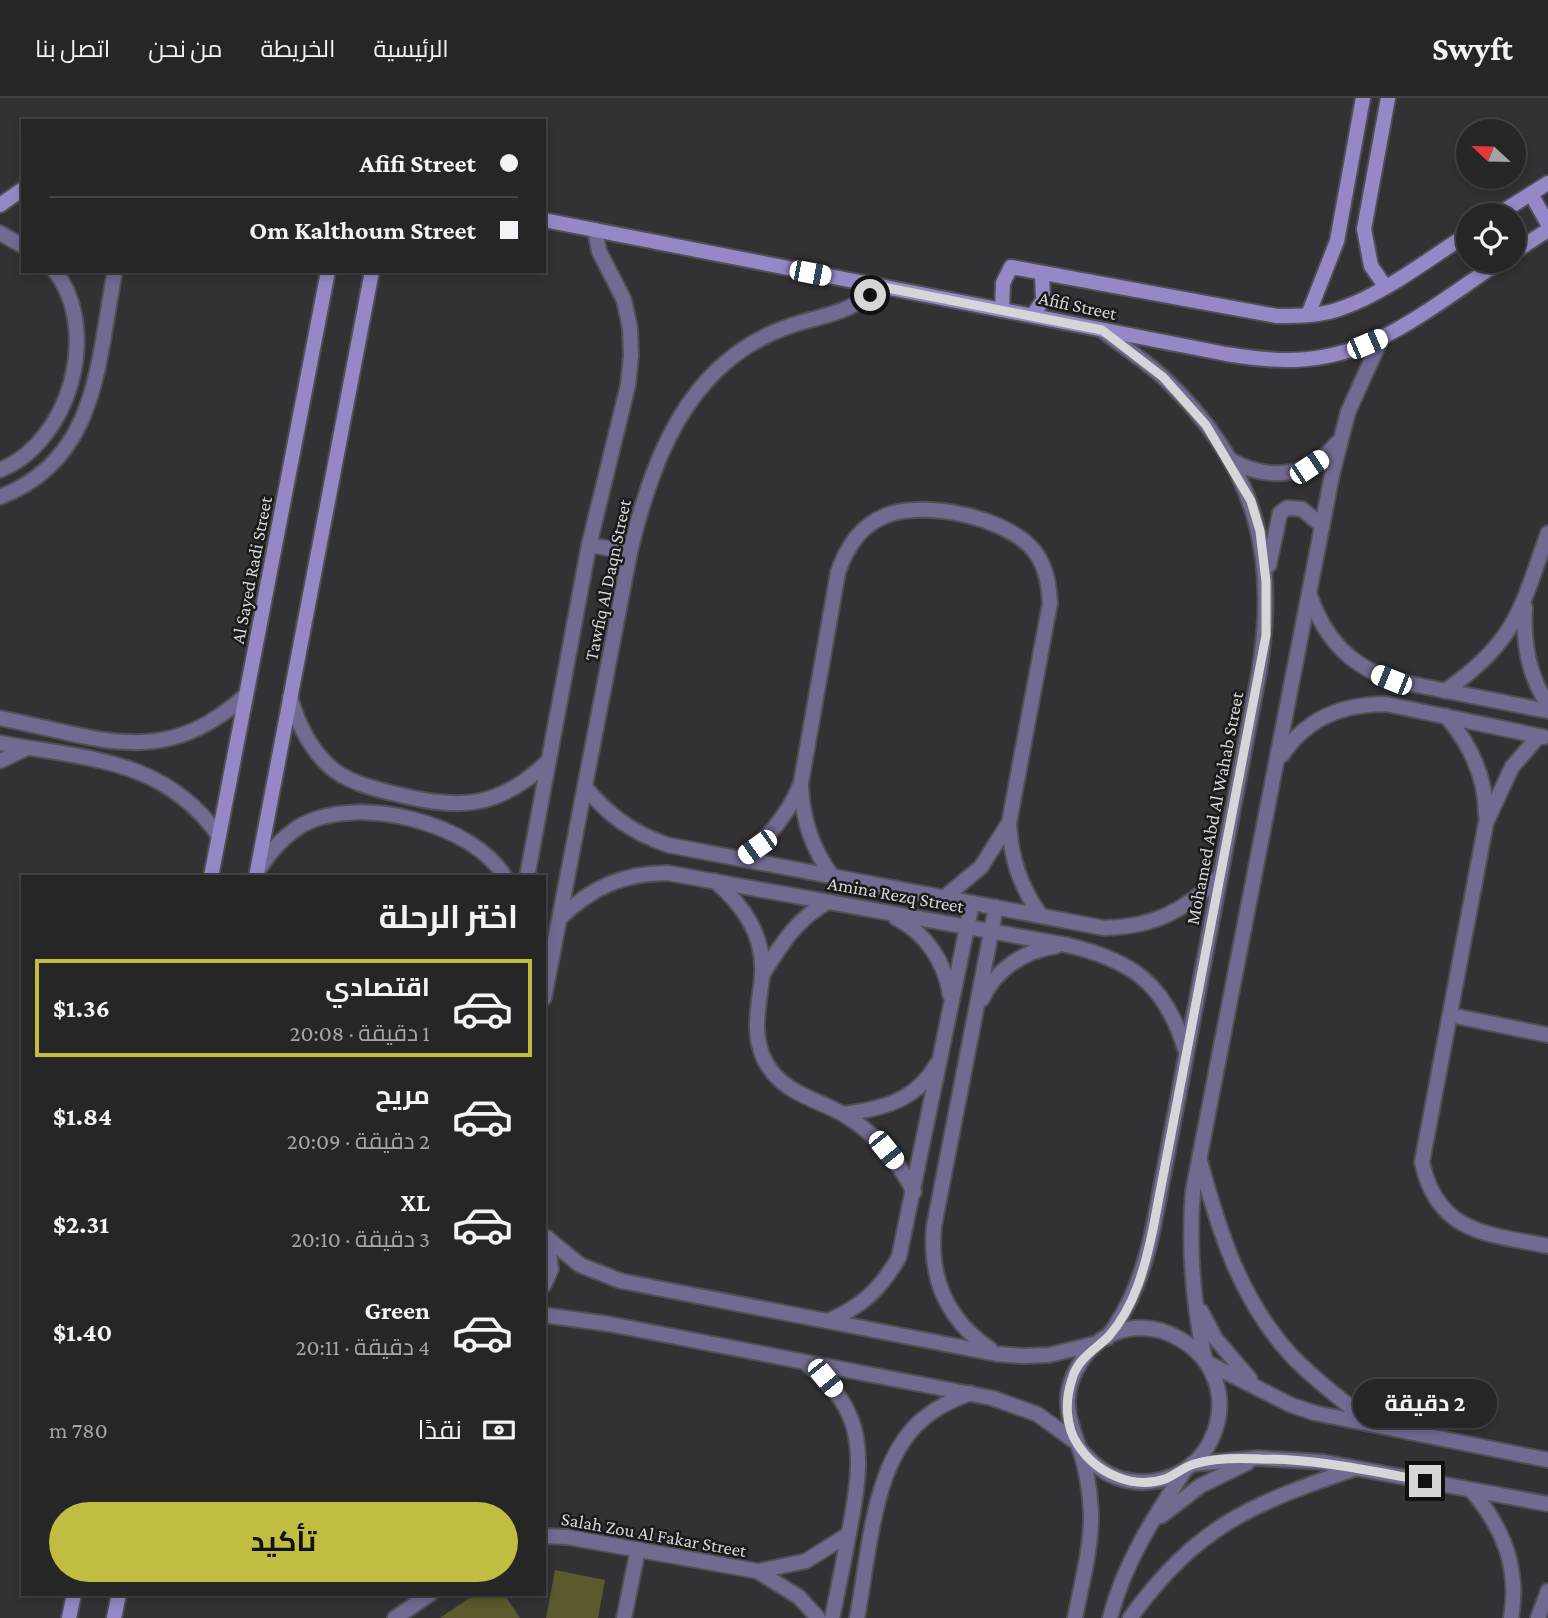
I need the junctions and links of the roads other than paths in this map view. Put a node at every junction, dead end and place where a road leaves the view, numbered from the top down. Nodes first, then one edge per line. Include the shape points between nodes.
1 (1363, 98) edge
2 (1388, 98) edge
3 (1548, 183) edge
4 (21, 190) edge
5 (1531, 194) junction
6 (1516, 203) edge
7 (0, 205) edge
8 (546, 220) edge
9 (1548, 224) edge
10 (595, 230) junction
11 (1548, 230) edge
12 (0, 233) edge
13 (1456, 242) edge
14 (21, 245) edge
15 (1526, 245) edge
16 (56, 273) edge
17 (115, 273) edge
18 (328, 273) edge
19 (373, 273) edge
20 (1482, 273) edge
21 (1042, 274) junction
22 (878, 286) junction
23 (1385, 286) junction
24 (1002, 310) junction
25 (1033, 315) junction
26 (1308, 315) junction
27 (1102, 330) junction
28 (1382, 337) junction
29 (1340, 438) junction
30 (1229, 459) junction
31 (0, 470) edge
32 (0, 497) edge
33 (1322, 526) junction
34 (1548, 533) edge
35 (589, 545) junction
36 (630, 552) junction
37 (1266, 582) junction
38 (1309, 594) junction
39 (1525, 603) junction
40 (1445, 691) junction
41 (246, 695) junction
42 (290, 697) junction
43 (1548, 705) edge
44 (1548, 711) edge
45 (1446, 716) junction
46 (0, 718) edge
47 (1544, 737) edge
48 (0, 743) edge
49 (27, 748) junction
50 (550, 759) junction
51 (0, 761) edge
52 (1277, 762) junction
53 (801, 783) junction
54 (585, 787) junction
55 (1009, 822) junction
56 (1486, 823) junction
57 (219, 836) junction
58 (740, 858) junction
59 (211, 875) edge
60 (256, 875) edge
61 (503, 875) edge
62 (527, 875) edge
63 (832, 876) junction
64 (1220, 876) junction
65 (715, 881) junction
66 (945, 897) junction
67 (828, 901) junction
68 (972, 903) junction
69 (996, 907) junction
70 (886, 912) junction
71 (1041, 916) junction
72 (560, 918) junction
73 (967, 927) junction
74 (992, 932) junction
75 (1067, 945) junction
76 (762, 975) junction
77 (546, 988) edge
78 (951, 1006) junction
79 (976, 1013) junction
80 (1450, 1014) junction
81 (1548, 1035) edge
82 (1186, 1053) junction
83 (941, 1056) junction
84 (843, 1114) junction
85 (1200, 1158) junction
86 (914, 1192) junction
87 (546, 1237) edge
88 (546, 1242) edge
89 (1548, 1246) edge
90 (546, 1280) edge
91 (1193, 1292) junction
92 (546, 1315) edge
93 (826, 1321) junction
94 (1103, 1340) junction
95 (997, 1354) junction
96 (1207, 1361) junction
97 (805, 1363) junction
98 (970, 1393) junction
99 (1267, 1394) junction
100 (1375, 1427) junction
101 (1077, 1445) junction
102 (1258, 1458) junction
103 (1548, 1460) edge
104 (1189, 1467) junction
105 (1356, 1468) junction
106 (1471, 1490) junction
107 (1548, 1504) edge
108 (1149, 1527) junction
109 (849, 1534) junction
110 (546, 1536) edge
111 (638, 1549) junction
112 (757, 1571) junction
113 (1548, 1591) edge
114 (74, 1596) edge
115 (119, 1596) edge
116 (127, 1596) edge
117 (427, 1596) edge
118 (115, 1616) edge
119 (69, 1618) edge
120 (394, 1618) edge
121 (624, 1618) edge
122 (818, 1618) edge
123 (832, 1618) edge
124 (857, 1618) edge
125 (1075, 1618) edge
126 (1110, 1618) edge
127 (1130, 1618) edge
128 (1511, 1618) edge
129 (1538, 1618) edge

1 - 26 street via 1337,241
2 - 23 street via 1364,229 1371,266
3 - 5 street
4 - 7 street
5 - 6 street
5 - 9 street
8 - 10 street, Afifi Street
10 - 22 street, Afifi Street
10 - 35 street, Tawfiq Al Daqn Street via 599,251 624,300 631,356
11 - 15 street
12 - 14 street
13 - 23 street, Afifi Street
16 - 31 street via 76,313 68,388 48,434 32,451
17 - 32 street via 95,374 78,432 44,474
18 - 41 street, Al Sayed Radi Street
19 - 42 street
20 - 28 street, Afifi Street
21 - 24 street, Afifi Street via 1011,267 1003,283
21 - 25 street via 1043,300
21 - 26 street, Afifi Street via 1278,316
22 - 24 street, Afifi Street
22 - 36 street, Tawfiq Al Daqn Street via 852,307 786,327 755,343 701,388 663,443
23 - 26 street, Afifi Street via 1342,309
24 - 25 street, Afifi Street
25 - 27 street, Afifi Street
27 - 28 street, Afifi Street via 1226,354 1291,360 1322,357
27 - 30 street, Mohamed Abd Al Wahab Street via 1187,401
28 - 29 street
29 - 30 street via 1327,455 1289,473 1268,474
29 - 33 street
30 - 37 street, Mohamed Abd Al Wahab Street via 1251,501
33 - 37 street via 1302,509 1280,513
33 - 38 street
34 - 39 street
35 - 36 street
35 - 50 street, Tawfiq Al Daqn Street
36 - 54 street, Tawfiq Al Daqn Street
37 - 64 street, Mohamed Abd Al Wahab Street via 1266,635
38 - 40 street via 1317,618 1347,657 1391,680
38 - 52 street
39 - 40 street via 1497,646
39 - 43 street via 1526,652
40 - 44 street
41 - 46 street via 202,729 150,743
41 - 57 street, Al Sayed Radi Street
42 - 50 street via 305,735 331,767 352,780 410,798 476,804 514,789
42 - 60 street
45 - 47 street
45 - 52 street via 1386,704 1334,710 1292,740
45 - 56 street via 1477,765
47 - 56 street via 1513,767
48 - 49 street
49 - 51 street
49 - 57 street via 146,773 188,799
50 - 62 street, Tawfiq Al Daqn Street
52 - 85 street
53 - 55 street via 844,554 855,538 885,516 903,510 956,514 1007,529 1022,539 1044,567 1049,585 1050,603
53 - 58 street via 771,834
53 - 63 street via 805,823
54 - 58 street, Amina Rezq Street via 601,807 644,836
54 - 72 street, Tawfiq Al Daqn Street
55 - 66 street via 981,867
55 - 71 street via 1016,873
56 - 80 street
57 - 59 street, Al Sayed Radi Street
58 - 63 street, Amina Rezq Street
60 - 61 street via 286,835 317,819 352,813 401,818 448,832 471,842
63 - 66 street, Amina Rezq Street
64 - 71 street, Amina Rezq Street via 1180,911 1143,925 1104,928
64 - 82 street, Mohamed Abd Al Wahab Street
65 - 67 street, Amina Rezq Street
65 - 72 street, Amina Rezq Street via 668,873 620,878 588,894
65 - 76 street via 748,914
66 - 68 street, Amina Rezq Street
67 - 70 street, Amina Rezq Street
67 - 76 street via 787,934
68 - 69 street, Amina Rezq Street
68 - 73 street
69 - 71 street, Amina Rezq Street
69 - 74 street
70 - 73 street, Amina Rezq Street
70 - 78 street via 916,931 939,959
72 - 77 street, Tawfiq Al Daqn Street
73 - 74 street, Amina Rezq Street
73 - 78 street
74 - 75 street, Amina Rezq Street
74 - 79 street
75 - 79 street via 1042,948 1019,958 999,973
75 - 82 street, Amina Rezq Street via 1115,958 1141,974 1172,1014
76 - 84 street via 757,1037 765,1061 781,1083
78 - 83 street
79 - 95 street via 931,1251 944,1301 957,1322
80 - 81 street
80 - 89 street via 1423,1141 1426,1183 1443,1209 1468,1228
82 - 94 street, Mohamed Abd Al Wahab Street via 1146,1259 1125,1314
83 - 84 street via 930,1077 892,1105
83 - 86 street
84 - 86 street via 886,1150
85 - 91 street via 1190,1225
85 - 100 street via 1231,1260 1267,1326 1291,1355
86 - 93 street via 899,1257 887,1279 859,1305
87 - 93 street via 580,1265 610,1278
88 - 90 street via 551,1269
91 - 96 street
91 - 99 street via 1230,1358
92 - 97 street
93 - 95 street
94 - 95 street via 1049,1355
94 - 96 street via 1128,1330 1171,1333
94 - 101 street via 1083,1358 1072,1377 1068,1421
96 - 99 street
96 - 104 street via 1217,1383 1217,1428 1207,1448
97 - 98 street
97 - 109 street via 825,1378 853,1422 859,1474
98 - 101 street via 1037,1414
98 - 124 street via 922,1420 890,1463 881,1488
99 - 100 street via 1303,1409
100 - 103 street
101 - 104 street via 1106,1471 1139,1482 1163,1480
101 - 125 street via 1089,1482 1091,1517
102 - 104 street
102 - 105 street
102 - 108 street via 1199,1486
104 - 108 street
105 - 106 street
105 - 127 street via 1231,1518 1175,1561
106 - 107 street
106 - 128 street via 1494,1520 1510,1556 1514,1581
108 - 126 street via 1122,1578
109 - 112 street, Salah Zou Al Fakar Street via 806,1561
109 - 123 street
110 - 111 street, Salah Zou Al Fakar Street
111 - 112 street, Salah Zou Al Fakar Street
111 - 121 street
112 - 122 street, Salah Zou Al Fakar Street via 799,1597
113 - 129 street
114 - 119 street
115 - 118 street
116 - 118 street
117 - 120 street

